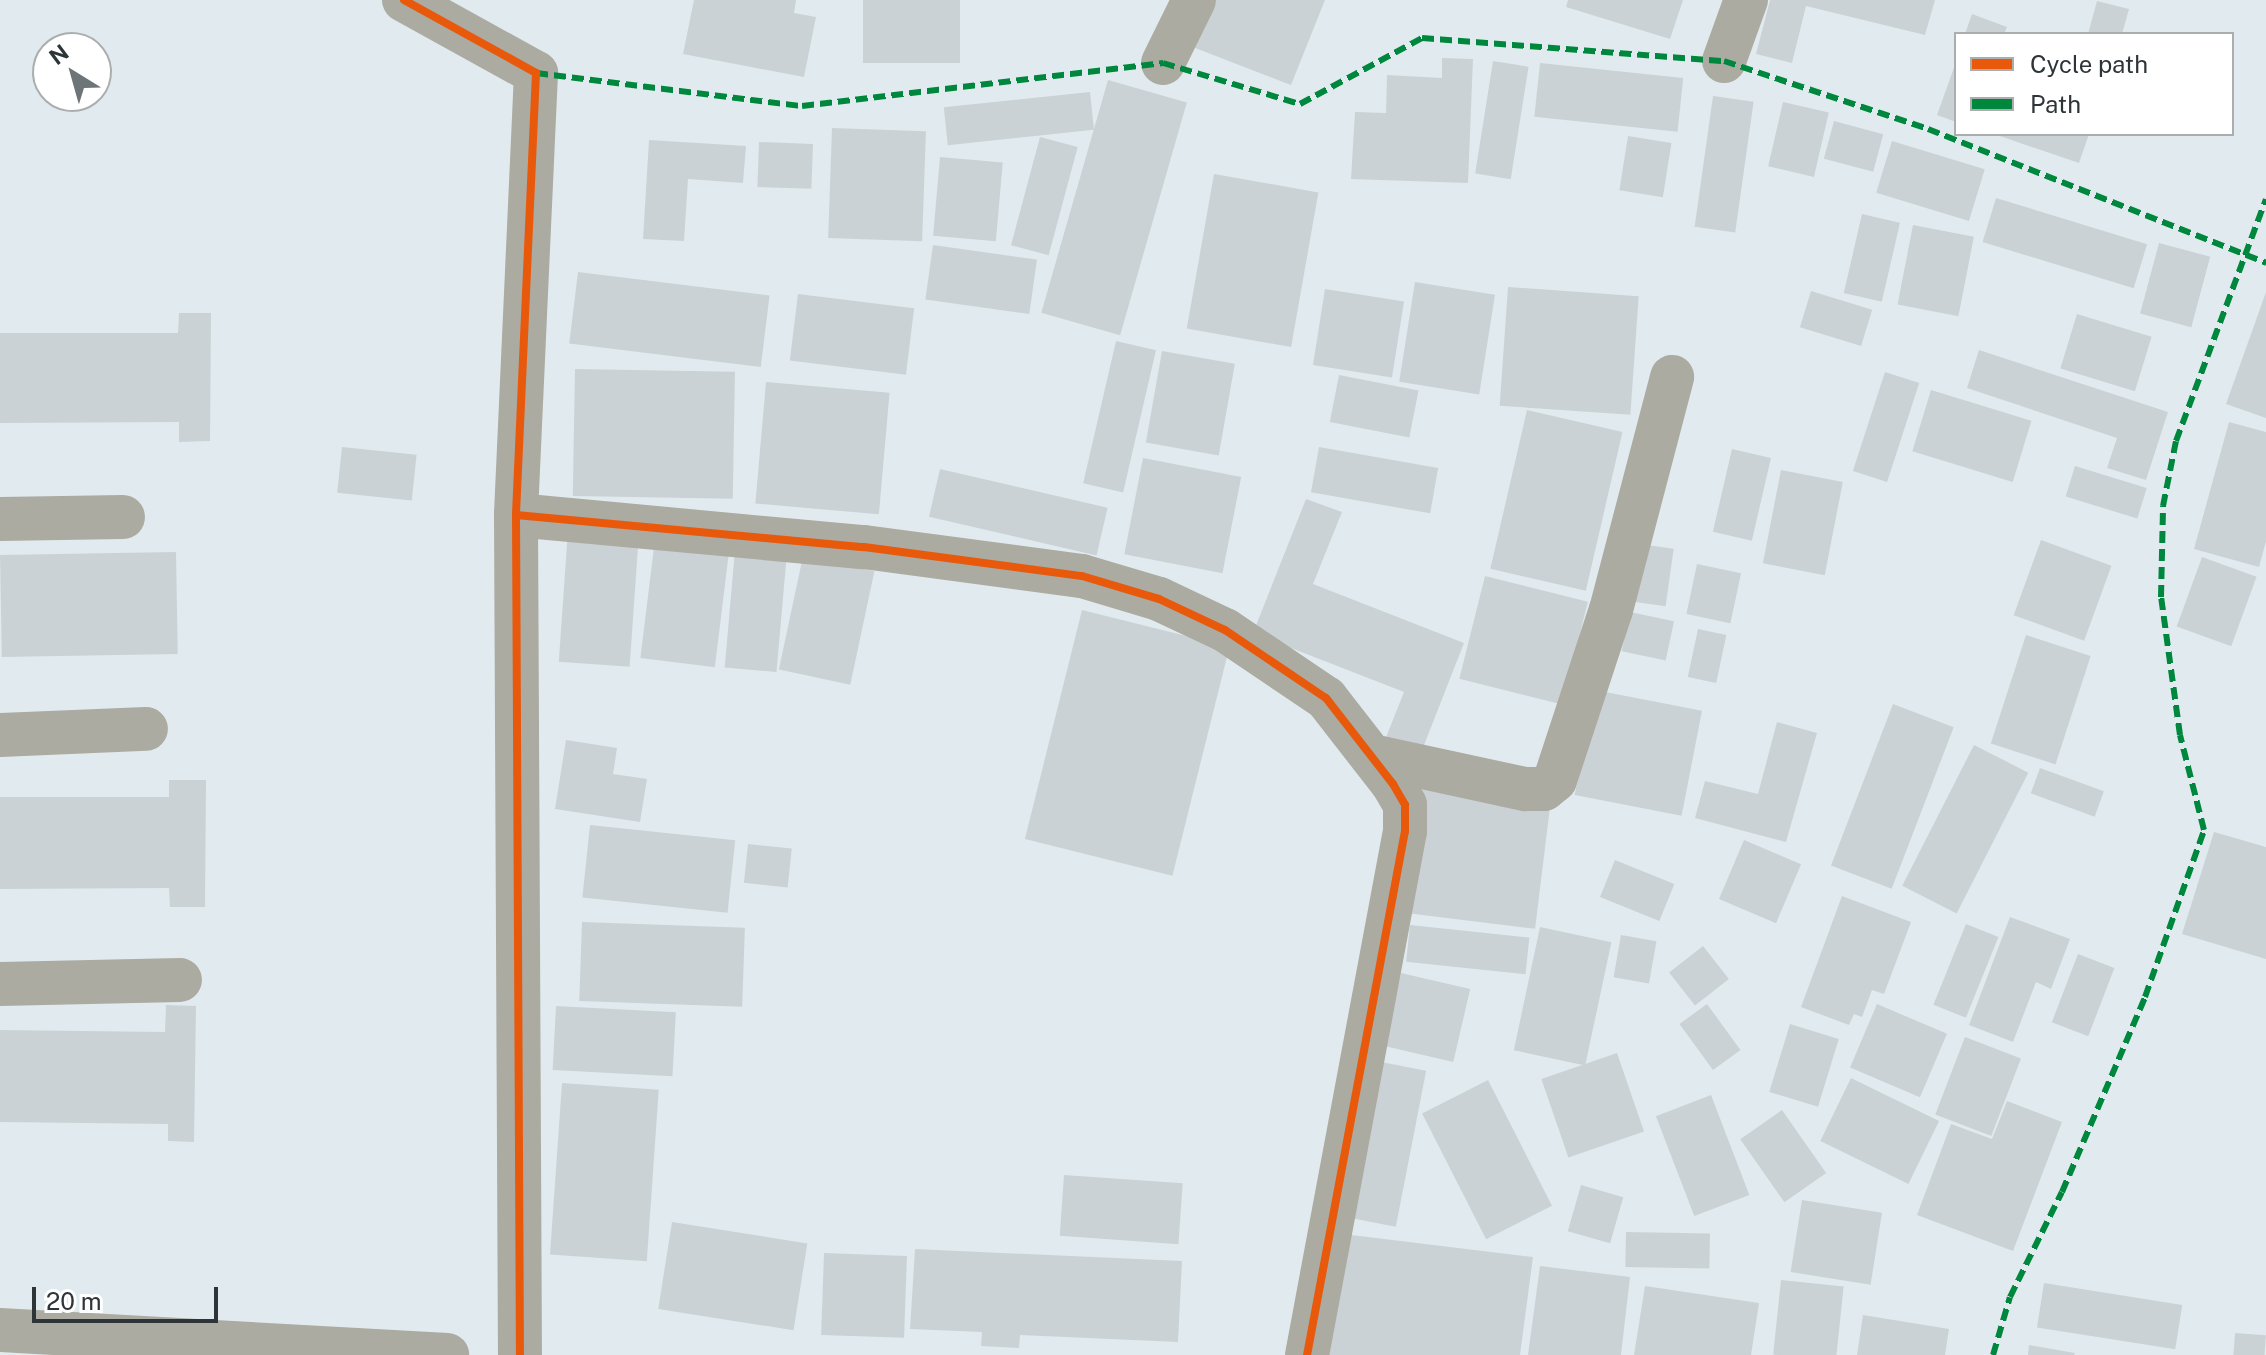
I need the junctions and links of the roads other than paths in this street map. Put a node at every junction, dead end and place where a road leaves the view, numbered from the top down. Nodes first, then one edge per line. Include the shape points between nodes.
1 (404, 0) edge
2 (1194, 0) edge
3 (1746, 0) edge
4 (1724, 61) dead end
5 (1163, 63) dead end
6 (1672, 377) dead end
7 (516, 515) junction
8 (123, 517) dead end
9 (0, 519) edge
10 (146, 729) dead end
11 (0, 735) edge
12 (1372, 756) junction
13 (180, 980) dead end
14 (0, 984) edge
15 (0, 1330) edge
16 (447, 1355) edge
17 (520, 1355) edge
18 (1307, 1355) edge

1 - 7 street via 536,73
2 - 5 street
3 - 4 street
6 - 12 street via 1611,610 1555,780 1544,789 1525,789
7 - 12 street via 864,547 1082,576 1159,599 1273,658 1326,698
7 - 17 street
8 - 9 street
10 - 11 street
12 - 18 street via 1405,805 1405,831
13 - 14 street
15 - 16 street

